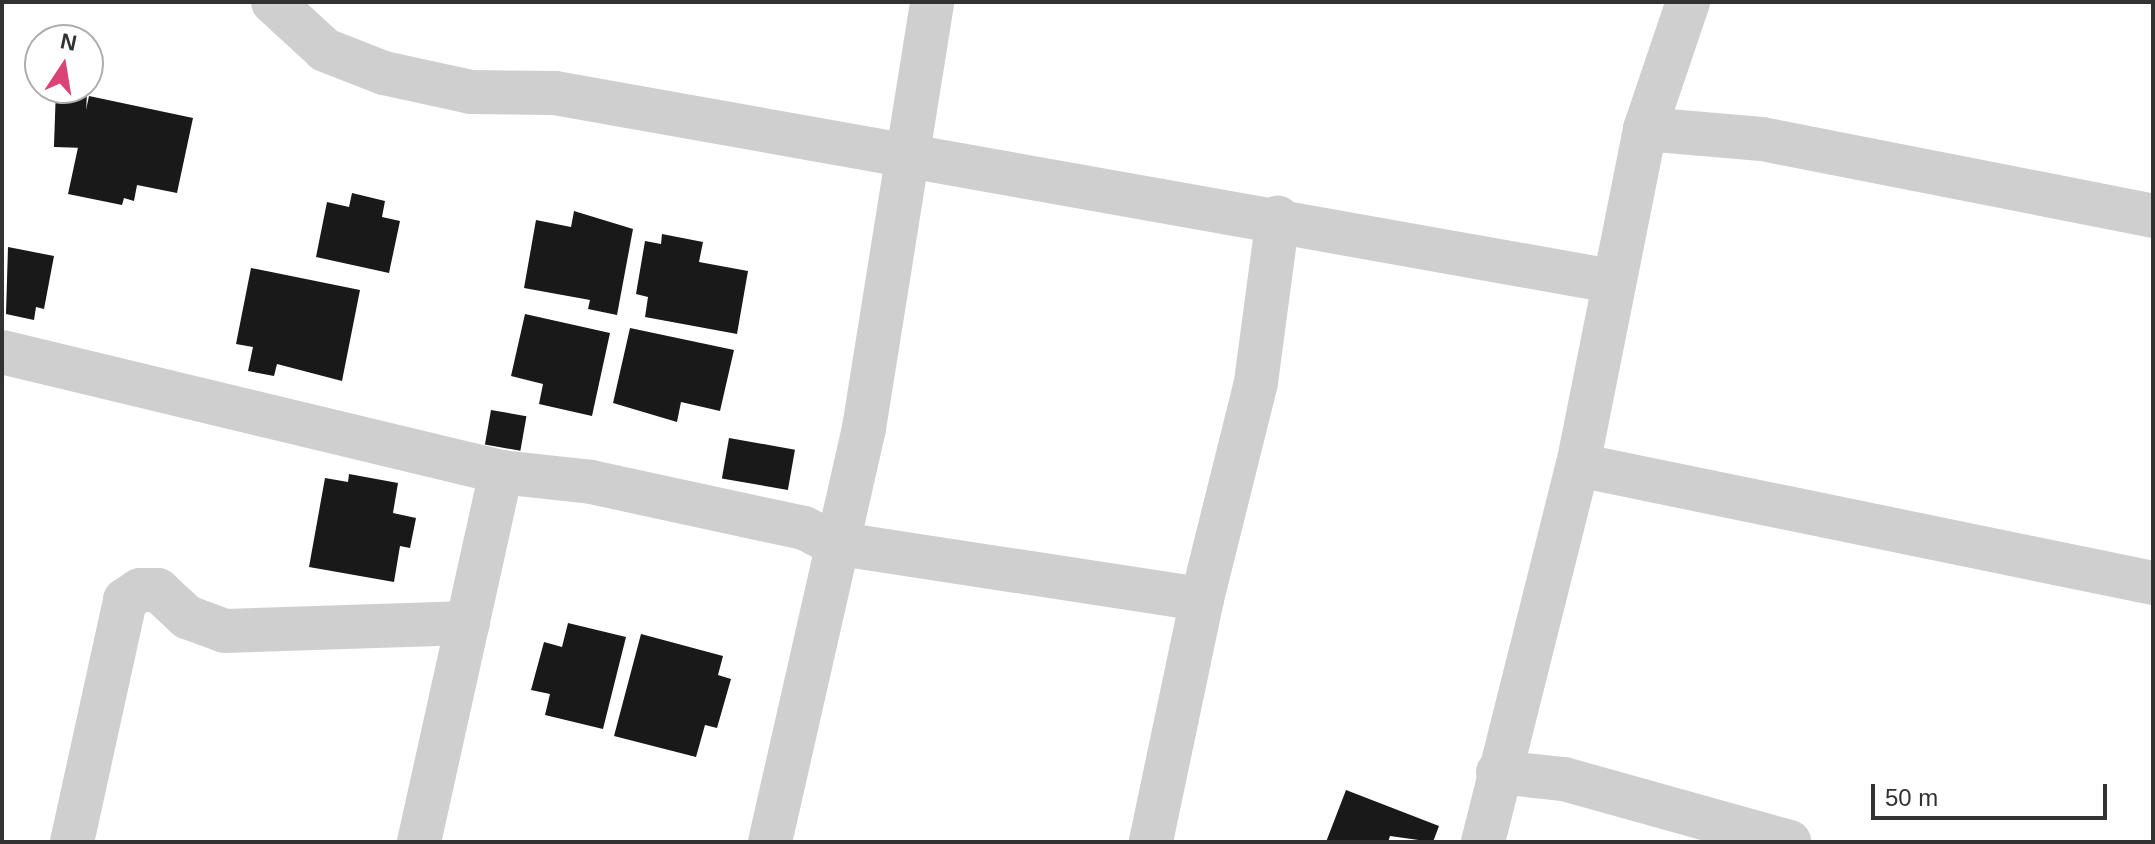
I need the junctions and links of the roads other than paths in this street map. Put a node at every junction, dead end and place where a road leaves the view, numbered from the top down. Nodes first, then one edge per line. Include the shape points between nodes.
1 (273, 2) edge
2 (932, 2) edge
3 (1688, 2) edge
4 (1645, 129) junction
5 (905, 153) junction
6 (2153, 216) edge
7 (1278, 217) junction
8 (1611, 281) junction
9 (2, 352) edge
10 (1578, 465) junction
11 (501, 472) junction
12 (834, 543) junction
13 (2153, 583) edge
14 (1202, 599) junction
15 (468, 623) junction
16 (1498, 772) junction
17 (72, 842) edge
18 (419, 842) edge
19 (770, 842) edge
20 (1151, 842) edge
21 (1483, 842) edge
22 (1789, 842) edge

1 - 5 street via 325,50 384,73 471,92 555,93
2 - 5 street
3 - 4 street
4 - 6 street via 1762,139
4 - 8 street
5 - 7 street
5 - 12 street via 864,428
7 - 8 street
7 - 14 street via 1256,382
8 - 10 street
9 - 11 street
10 - 13 street
10 - 16 street
11 - 12 street via 591,482 804,528
11 - 15 street
12 - 14 street
12 - 19 street
14 - 20 street
15 - 17 street via 225,631 187,617 158,590 140,590 125,600
15 - 18 street
16 - 21 street
16 - 22 street via 1564,779

